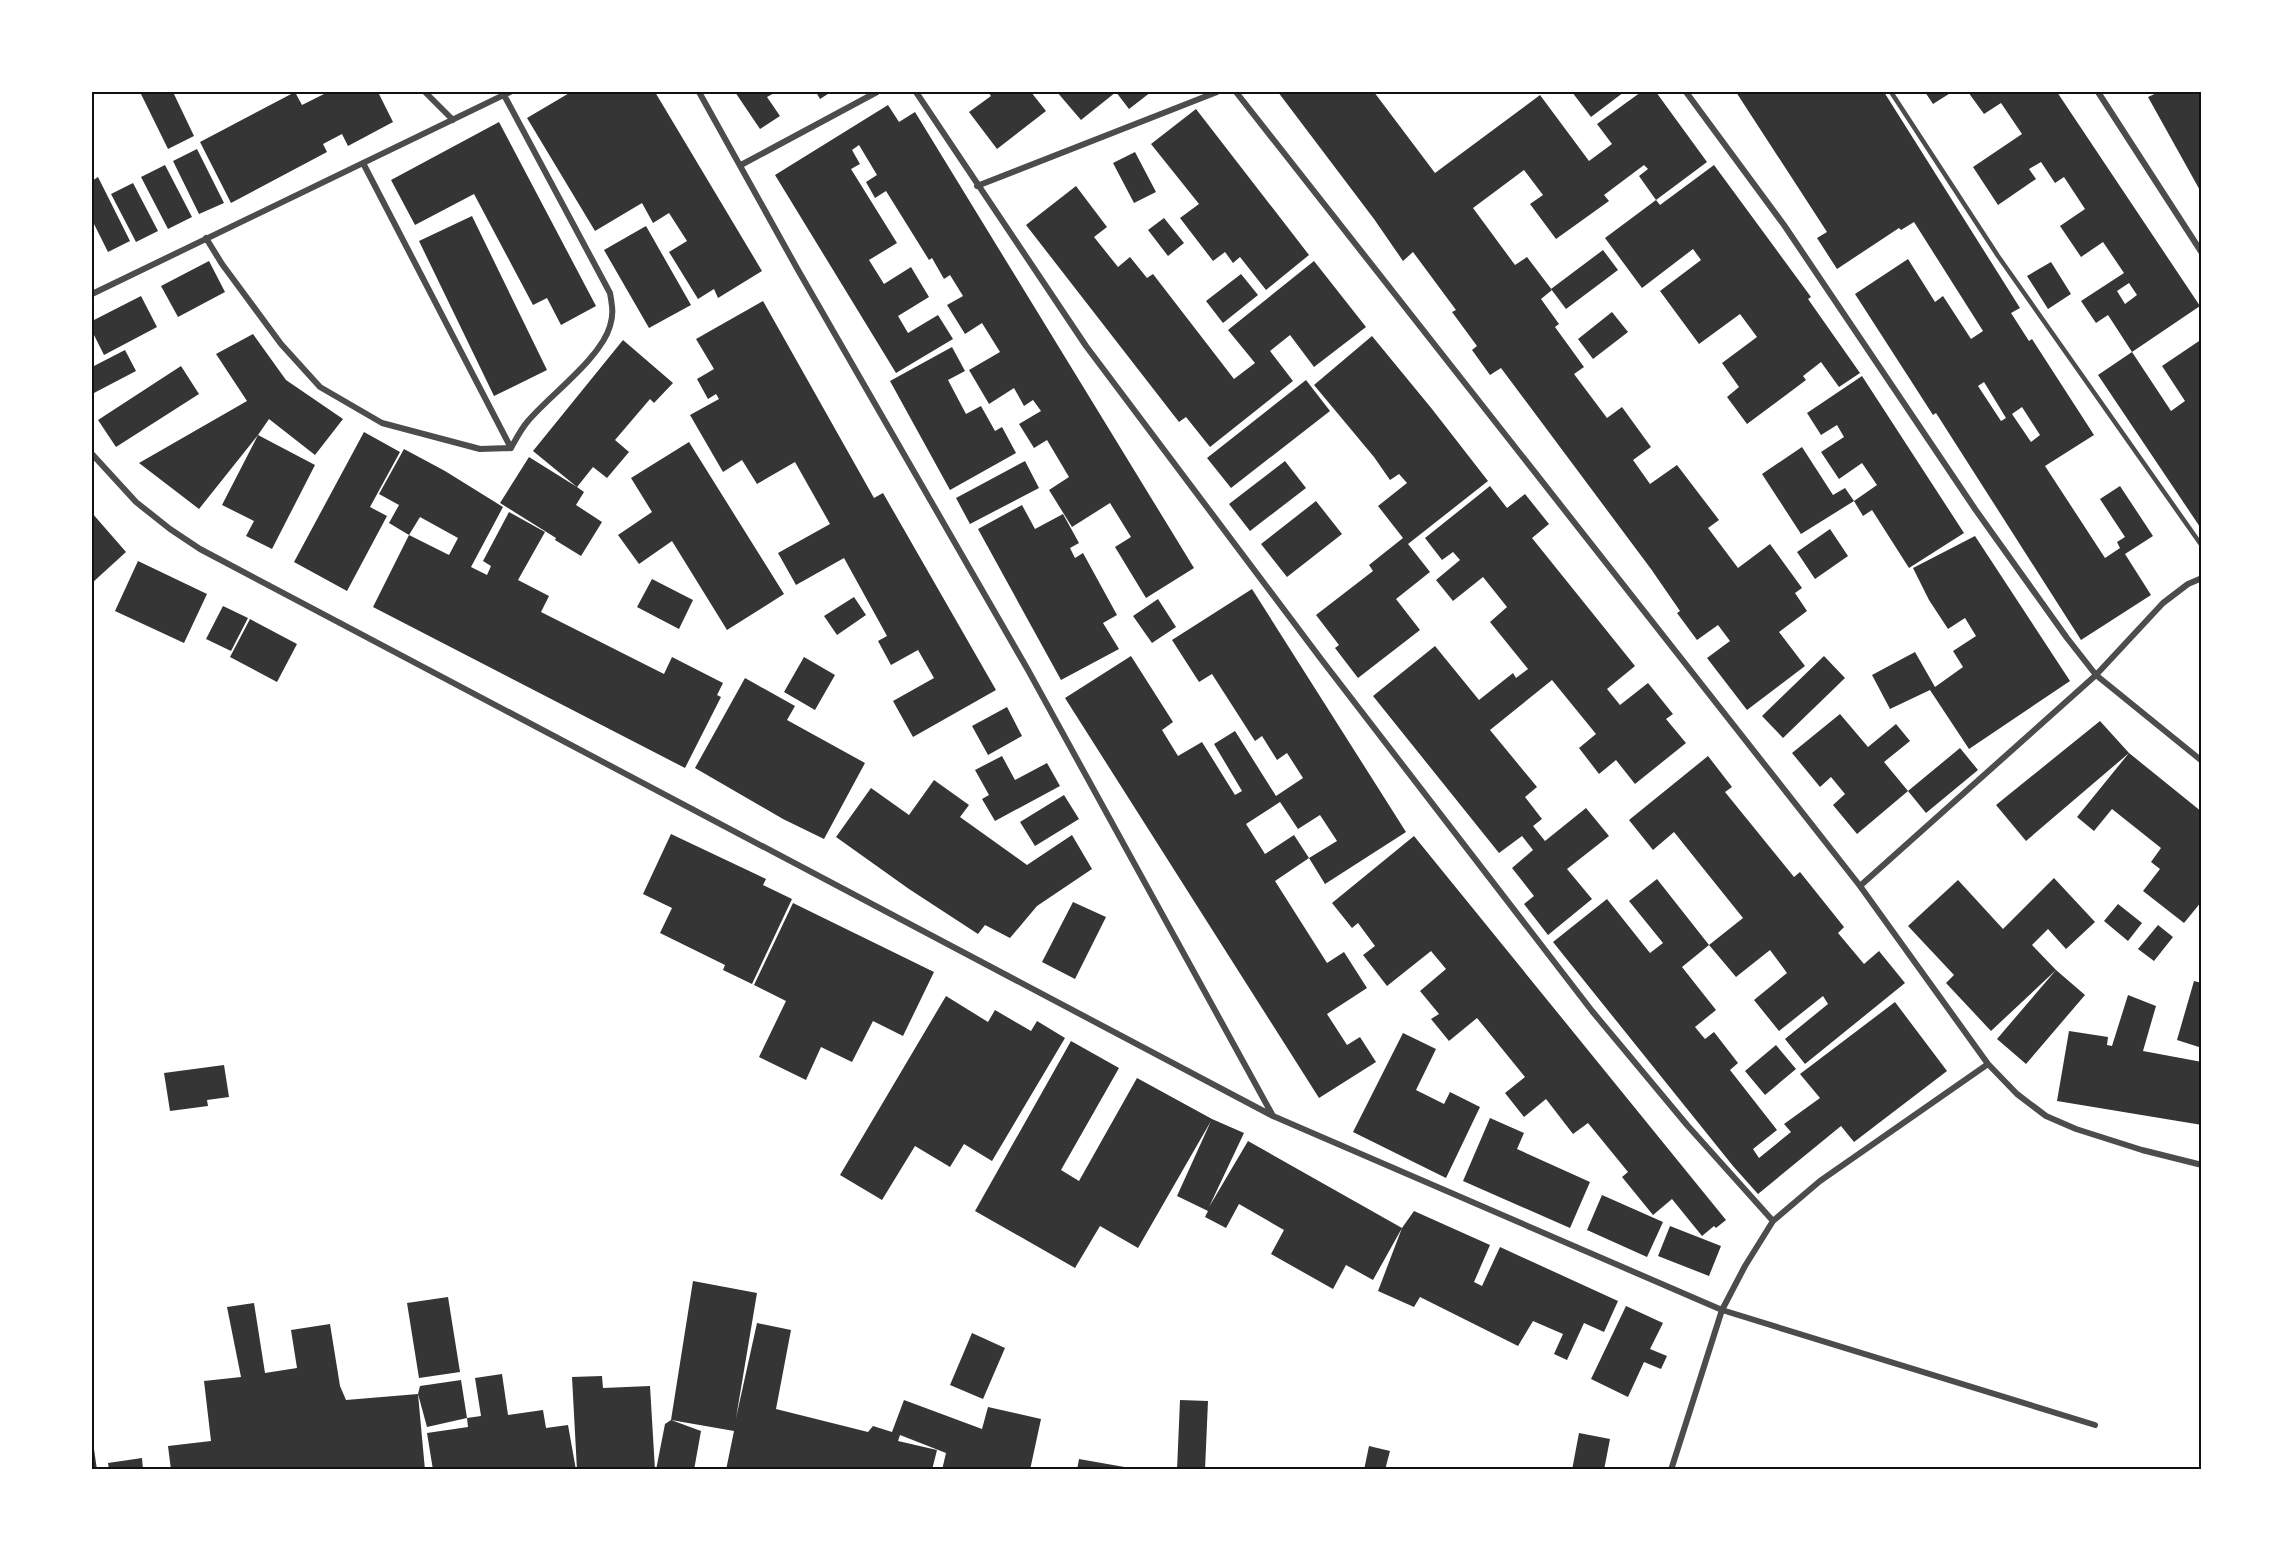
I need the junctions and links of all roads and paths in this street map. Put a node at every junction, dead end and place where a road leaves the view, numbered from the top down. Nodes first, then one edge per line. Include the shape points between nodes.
1 (425, 92) edge
2 (699, 92) edge
3 (877, 92) edge
4 (916, 92) edge
5 (1216, 92) edge
6 (1236, 92) edge
7 (1686, 92) edge
8 (1891, 92) edge
9 (2098, 92) edge
10 (507, 93) edge
11 (453, 120) junction
12 (363, 163) junction
13 (741, 165) junction
14 (977, 186) junction
15 (206, 238) junction
16 (2202, 253) edge
17 (92, 294) edge
18 (511, 448) junction
19 (92, 454) edge
20 (2202, 546) edge
21 (2202, 578) edge
22 (2096, 675) junction
23 (2202, 761) edge
24 (1860, 886) junction
25 (1988, 1064) junction
26 (1274, 1116) junction
27 (2202, 1165) edge
28 (1773, 1221) junction
29 (1722, 1310) junction
30 (2095, 1425) dead end
31 (1671, 1470) edge

1 - 11 street
2 - 13 street
3 - 13 street
4 - 14 street
5 - 14 street
6 - 24 street
7 - 22 street via 1784,225 1975,509
8 - 20 lane via 1998,256
9 - 16 street
10 - 11 street
10 - 18 street via 610,293 613,310 610,328 597,347 576,374 527,422
11 - 12 street
12 - 15 street
12 - 18 street
13 - 26 street via 1028,670
14 - 28 street via 1086,346 1470,854 1592,1011
15 - 17 street
15 - 18 street via 281,344 320,387 381,423 480,448
19 - 26 street via 136,502 200,549
21 - 22 street via 2163,603
22 - 23 street
22 - 24 street
24 - 25 street
25 - 27 street via 2046,1116 2076,1130
25 - 28 street via 1820,1181
26 - 29 street
28 - 29 street
29 - 30 street
29 - 31 street

